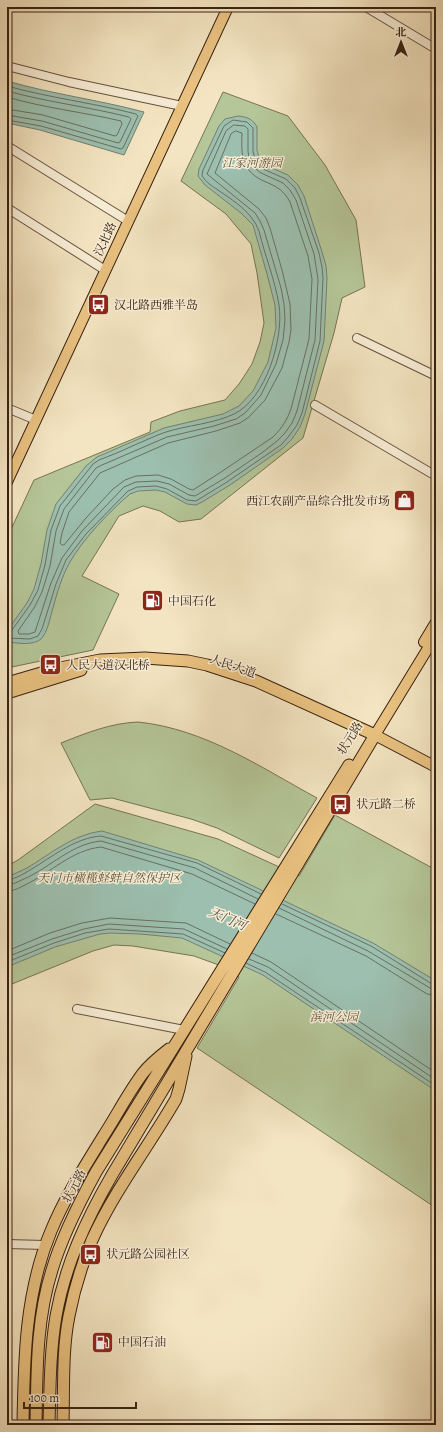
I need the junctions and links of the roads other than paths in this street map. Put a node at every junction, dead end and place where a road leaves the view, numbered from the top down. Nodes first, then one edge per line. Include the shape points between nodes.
1 (228, 7) edge
2 (366, 7) edge
3 (436, 49) edge
4 (7, 66) edge
5 (182, 106) junction
6 (7, 146) edge
7 (7, 208) edge
8 (128, 221) junction
9 (105, 270) junction
10 (357, 338) dead end
11 (436, 376) edge
12 (315, 405) dead end
13 (7, 408) edge
14 (36, 420) junction
15 (436, 476) edge
16 (7, 482) edge
17 (436, 622) edge
18 (436, 635) edge
19 (55, 669) junction
20 (7, 677) edge
21 (7, 683) edge
22 (7, 693) edge
23 (370, 736) junction
24 (436, 767) edge
25 (436, 774) edge
26 (217, 989) junction
27 (77, 1008) dead end
28 (184, 1030) junction
29 (177, 1042) junction
30 (188, 1048) junction
31 (7, 1244) edge
32 (45, 1245) junction
33 (30, 1304) junction
34 (57, 1310) junction
35 (70, 1315) junction
36 (40, 1328) junction
37 (65, 1372) junction
38 (51, 1382) junction
39 (23, 1425) edge
40 (36, 1425) edge
41 (50, 1425) edge
42 (63, 1425) edge

1 - 5 main road, 汉北路
2 - 3 street
4 - 5 street
5 - 8 main road, 汉北路
6 - 8 street
7 - 9 street
8 - 9 main road, 汉北路
9 - 14 main road, 汉北路
10 - 11 street
12 - 15 street
13 - 14 street
14 - 16 main road, 汉北路
17 - 23 main road, 状元路
18 - 23 main road, 状元路
19 - 20 main road
19 - 21 highway, 人民大道
19 - 23 highway, 人民大道 via 122,658 188,661 207,665 256,681
22 - 23 highway, 人民大道 via 99,666 146,662 190,666 237,679
23 - 24 main road, 人民大道
23 - 25 main road, 人民大道
23 - 26 highway, 状元路
26 - 28 highway, 状元路
26 - 30 highway
27 - 28 street
28 - 29 highway, 状元路
29 - 32 highway via 150,1065 137,1082 72,1189
29 - 36 highway, 状元路 via 96,1172 68,1227 46,1290
30 - 34 highway via 86,1223 68,1267
30 - 35 highway via 176,1099 100,1224 78,1281
31 - 32 street
32 - 33 highway
33 - 36 highway
33 - 39 highway
34 - 35 highway
34 - 38 highway
35 - 37 highway
36 - 40 highway, 状元路
37 - 38 highway
37 - 42 highway
38 - 41 highway

